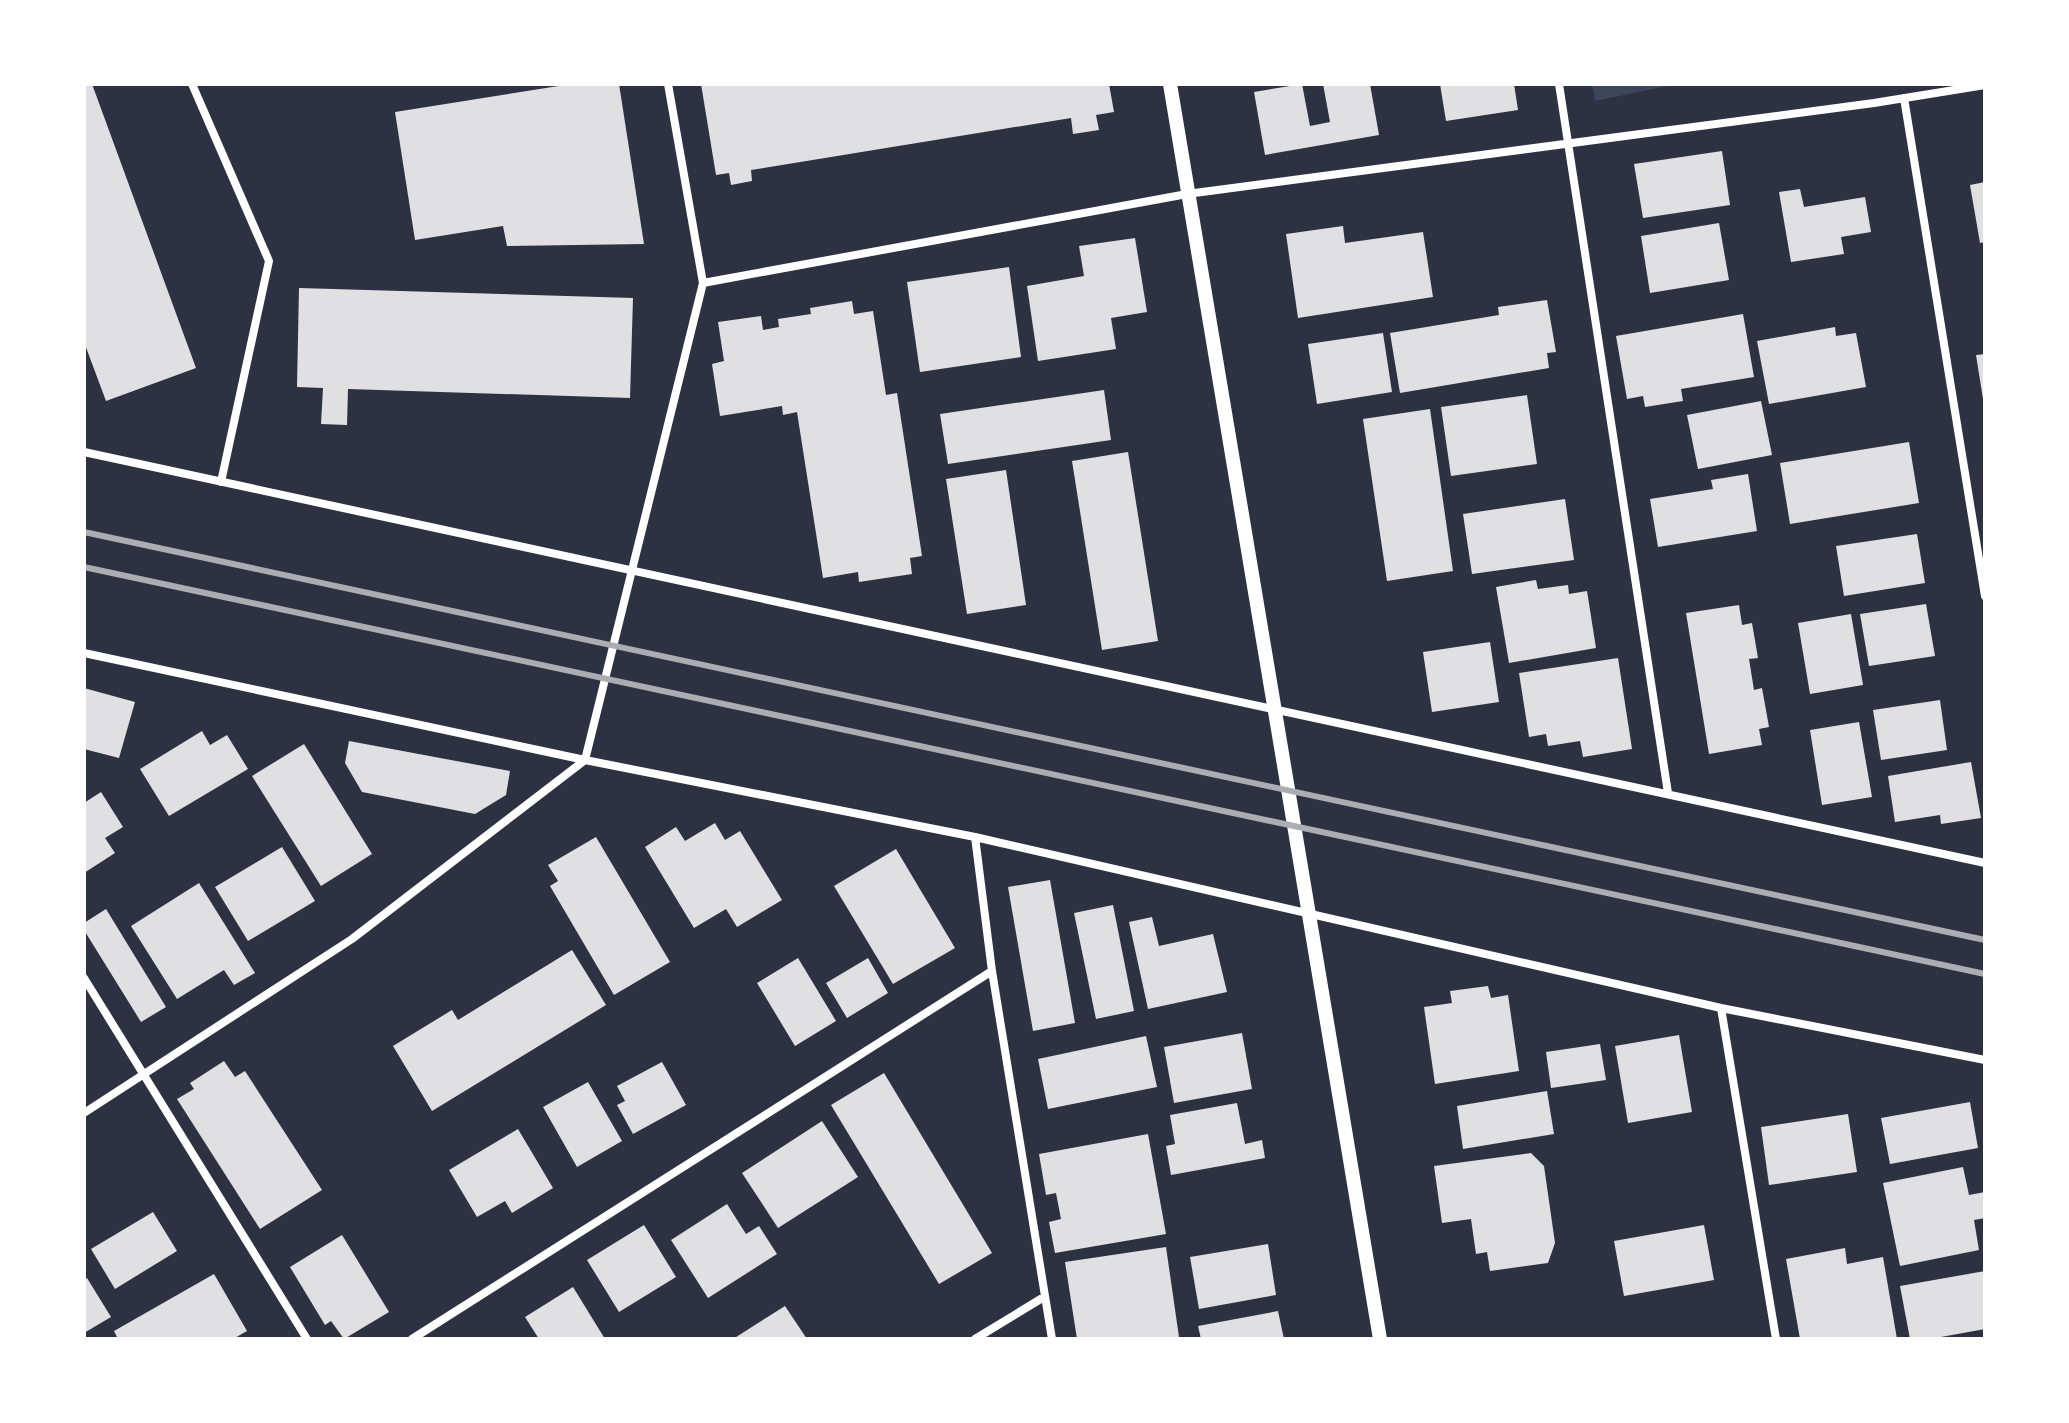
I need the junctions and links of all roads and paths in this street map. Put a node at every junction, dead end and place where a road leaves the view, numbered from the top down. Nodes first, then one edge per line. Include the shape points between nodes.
1 (192, 84) edge
2 (668, 84) edge
3 (1170, 84) edge
4 (1559, 84) edge
5 (1985, 85) edge
6 (1904, 98) junction
7 (1569, 142) junction
8 (1187, 194) junction
9 (703, 283) junction
10 (84, 452) edge
11 (221, 482) junction
12 (632, 572) junction
13 (1985, 596) edge
14 (84, 653) edge
15 (1274, 709) junction
16 (585, 760) junction
17 (1668, 793) junction
18 (975, 837) junction
19 (1985, 863) edge
20 (1308, 913) junction
21 (992, 971) junction
22 (84, 978) edge
23 (1721, 1008) junction
24 (1985, 1060) edge
25 (142, 1074) junction
26 (84, 1113) edge
27 (1044, 1297) junction
28 (307, 1339) edge
29 (412, 1339) edge
30 (975, 1339) edge
31 (1052, 1339) edge
32 (1380, 1339) edge
33 (1776, 1339) edge

1 - 11 street via 269,261
2 - 9 street
3 - 8 street
4 - 7 street
5 - 6 street
6 - 7 street
6 - 13 street
7 - 8 street
7 - 17 street
8 - 9 street
8 - 15 street
9 - 12 street
10 - 11 street
11 - 12 street
12 - 15 street
12 - 16 street
14 - 16 street
15 - 17 street
15 - 20 street
16 - 18 street
16 - 25 street via 352,939
17 - 19 street
18 - 20 street
18 - 21 street
20 - 23 street
20 - 32 street
21 - 27 street
21 - 29 street
22 - 25 street
23 - 24 street
23 - 33 street
25 - 26 street
25 - 28 street
27 - 30 street
27 - 31 street

